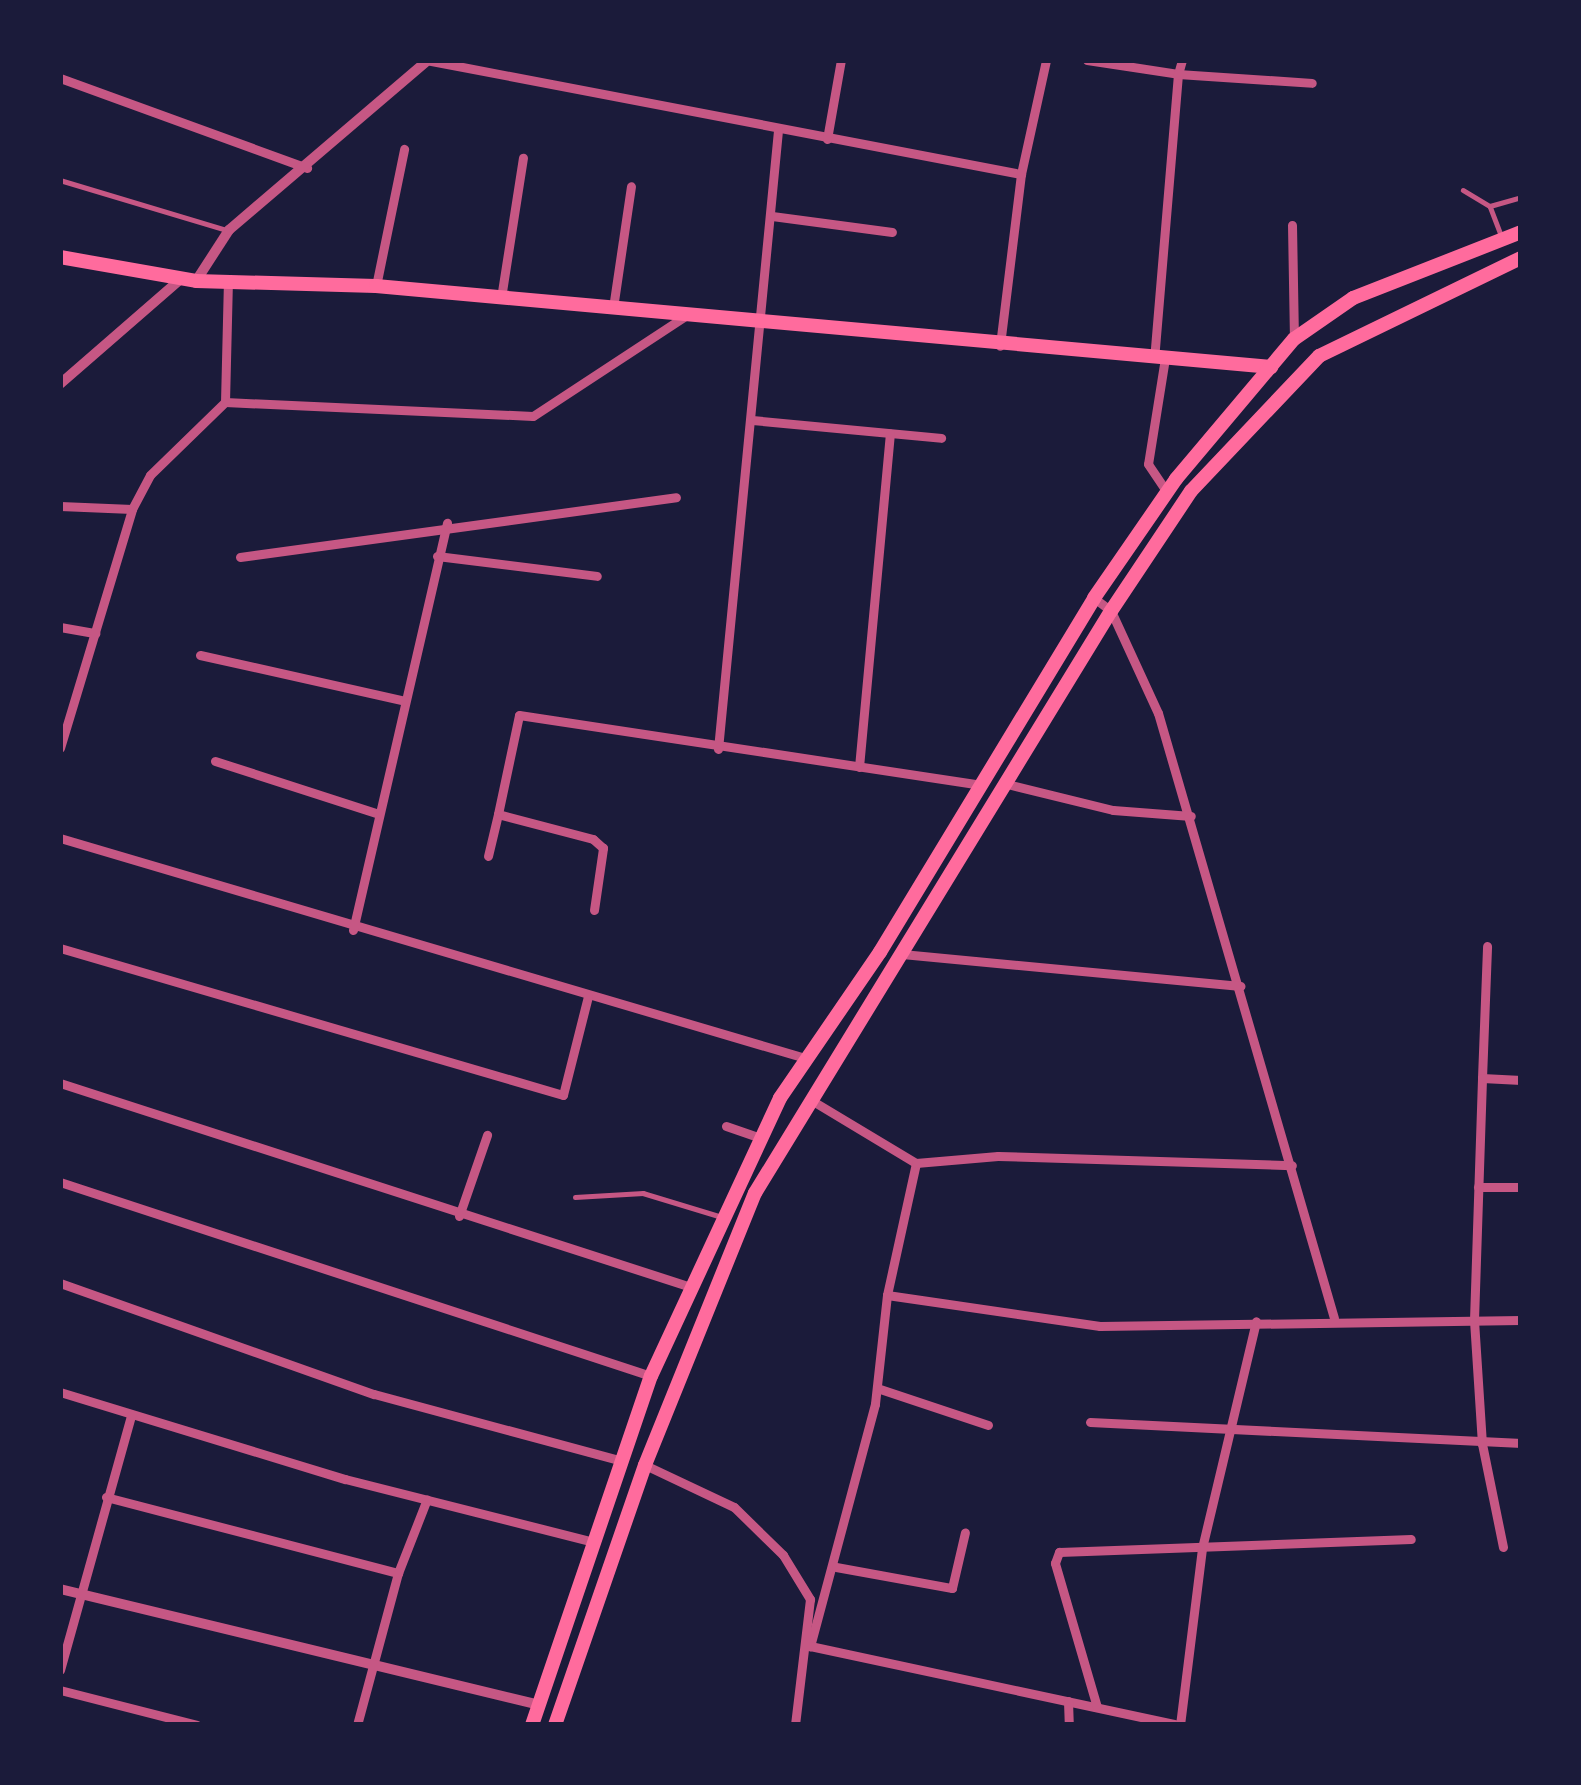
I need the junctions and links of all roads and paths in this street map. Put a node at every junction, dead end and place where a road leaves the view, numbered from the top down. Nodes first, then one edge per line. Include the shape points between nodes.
1 (427, 60) edge
2 (842, 60) edge
3 (1046, 60) edge
4 (1087, 60) edge
5 (1182, 60) edge
6 (1178, 74) junction
7 (60, 78) edge
8 (1312, 83) dead end
9 (778, 130) junction
10 (826, 139) junction
11 (404, 149) dead end
12 (523, 158) dead end
13 (307, 168) junction
14 (1022, 174) junction
15 (60, 180) edge
16 (631, 186) dead end
17 (1462, 190) dead end
18 (1521, 197) edge
19 (1490, 206) junction
20 (772, 216) junction
21 (1292, 225) dead end
22 (229, 230) junction
23 (892, 232) dead end
24 (1521, 232) edge
25 (1504, 239) junction
26 (60, 257) edge
27 (1521, 258) edge
28 (189, 280) junction
29 (228, 283) junction
30 (376, 286) junction
31 (501, 298) junction
32 (613, 308) junction
33 (687, 315) junction
34 (764, 323) junction
35 (1294, 338) junction
36 (1000, 346) junction
37 (1160, 357) junction
38 (1271, 367) junction
39 (60, 384) edge
40 (1283, 388) junction
41 (225, 402) junction
42 (752, 420) junction
43 (890, 433) junction
44 (941, 438) dead end
45 (1167, 492) junction
46 (676, 497) dead end
47 (60, 506) edge
48 (132, 509) junction
49 (447, 523) junction
50 (437, 556) junction
51 (240, 557) dead end
52 (598, 576) dead end
53 (1094, 598) junction
54 (1111, 611) junction
55 (60, 627) edge
56 (95, 633) junction
57 (200, 655) dead end
58 (405, 700) junction
59 (60, 748) edge
60 (718, 749) junction
61 (215, 761) dead end
62 (859, 767) junction
63 (1007, 784) junction
64 (982, 785) junction
65 (376, 813) junction
66 (498, 814) junction
67 (1190, 816) junction
68 (60, 838) edge
69 (488, 856) dead end
70 (594, 910) dead end
71 (353, 930) junction
72 (1487, 946) dead end
73 (60, 948) edge
74 (902, 954) junction
75 (1240, 986) junction
76 (588, 996) junction
77 (805, 1058) junction
78 (1482, 1078) junction
79 (1521, 1080) edge
80 (60, 1083) edge
81 (807, 1098) junction
82 (726, 1126) dead end
83 (488, 1136) dead end
84 (760, 1138) junction
85 (916, 1163) junction
86 (1292, 1165) junction
87 (60, 1182) edge
88 (1478, 1187) junction
89 (1521, 1187) edge
90 (575, 1197) dead end
91 (459, 1216) junction
92 (722, 1217) junction
93 (60, 1283) edge
94 (691, 1287) junction
95 (886, 1295) junction
96 (1334, 1318) junction
97 (1474, 1320) junction
98 (1521, 1320) edge
99 (1256, 1321) junction
100 (651, 1376) junction
101 (877, 1388) junction
102 (60, 1392) edge
103 (131, 1415) junction
104 (1090, 1421) dead end
105 (988, 1425) dead end
106 (1229, 1434) junction
107 (1521, 1443) edge
108 (1482, 1444) junction
109 (618, 1460) junction
110 (645, 1465) junction
111 (106, 1497) junction
112 (428, 1499) junction
113 (965, 1532) dead end
114 (1411, 1539) dead end
115 (590, 1541) junction
116 (1503, 1547) dead end
117 (1202, 1548) junction
118 (836, 1567) junction
119 (398, 1573) junction
120 (60, 1589) edge
121 (82, 1595) junction
122 (810, 1646) junction
123 (373, 1664) junction
124 (60, 1670) edge
125 (60, 1690) edge
126 (1068, 1701) junction
127 (538, 1705) junction
128 (1097, 1707) junction
129 (197, 1725) edge
130 (357, 1725) edge
131 (532, 1725) edge
132 (555, 1725) edge
133 (795, 1725) edge
134 (1070, 1725) edge
135 (1180, 1725) edge

1 - 9 street
1 - 13 street
2 - 10 street
3 - 14 street
4 - 6 street
5 - 6 street
6 - 8 street
6 - 37 street
7 - 13 street
9 - 10 street
9 - 20 street
10 - 14 street
11 - 30 street
12 - 31 street
13 - 22 street
14 - 36 street
15 - 22 lane
16 - 32 street
17 - 19 lane
18 - 19 lane
19 - 25 lane
20 - 23 street
20 - 34 street
21 - 35 street
22 - 28 street
24 - 25 main road
25 - 35 main road via 1353,298
26 - 28 main road
27 - 40 main road via 1367,326
28 - 29 main road
28 - 39 street
29 - 30 main road
29 - 41 street
30 - 31 main road
31 - 32 main road
32 - 33 main road
33 - 34 main road
33 - 41 street via 532,416
34 - 36 main road
34 - 42 street
35 - 38 main road
36 - 37 main road
37 - 38 main road
37 - 45 street via 1148,464
38 - 40 main road
38 - 45 main road
40 - 54 main road via 1191,491
41 - 48 street via 150,476
42 - 43 street
42 - 60 street
43 - 44 street
43 - 62 street
45 - 53 main road
46 - 49 street
47 - 48 street
48 - 56 street
49 - 50 street
49 - 51 street
50 - 52 street
50 - 58 street
53 - 54 street
53 - 64 main road
54 - 63 main road
54 - 67 street via 1158,713
55 - 56 street
56 - 59 street
57 - 58 street
58 - 65 street
60 - 62 street
60 - 66 street via 519,715
61 - 65 street
62 - 64 street
63 - 67 street via 1113,810
63 - 74 main road
64 - 77 main road
65 - 71 street
66 - 69 street
66 - 70 street via 603,848
67 - 75 street
68 - 71 street
71 - 76 street
72 - 78 street
73 - 76 street via 563,1095
74 - 75 street
74 - 81 main road
75 - 86 street
76 - 77 street
77 - 84 main road
78 - 79 street
78 - 88 street
80 - 91 street
81 - 85 street
81 - 110 main road via 746,1213
82 - 84 street
83 - 91 street
84 - 92 main road
85 - 86 street via 998,1156
85 - 95 street
86 - 96 street
87 - 100 street
88 - 89 street
88 - 97 street
90 - 92 lane via 643,1193
91 - 94 street
92 - 94 main road
93 - 109 street via 374,1394
94 - 100 main road
95 - 99 street via 1100,1326
95 - 101 street
96 - 97 street
96 - 99 street
97 - 98 street
97 - 108 street
99 - 106 street
100 - 109 main road
101 - 105 street
101 - 118 street
102 - 103 street
103 - 111 street
103 - 112 street
104 - 106 street
106 - 108 street
106 - 117 street
107 - 108 street
108 - 116 street
109 - 110 main road
109 - 115 main road
110 - 122 street via 734,1508 783,1556 810,1599
110 - 132 main road
111 - 119 street
111 - 121 street
112 - 115 street
112 - 119 street
113 - 118 street via 952,1588
114 - 117 street
115 - 127 main road
117 - 128 street via 1059,1552 1055,1563
117 - 135 street
118 - 122 street
119 - 123 street
120 - 121 street
121 - 123 street
121 - 124 street
122 - 126 street
122 - 133 street
123 - 127 street
123 - 130 street
125 - 129 street
126 - 128 street
126 - 134 street
127 - 131 main road
128 - 135 street

